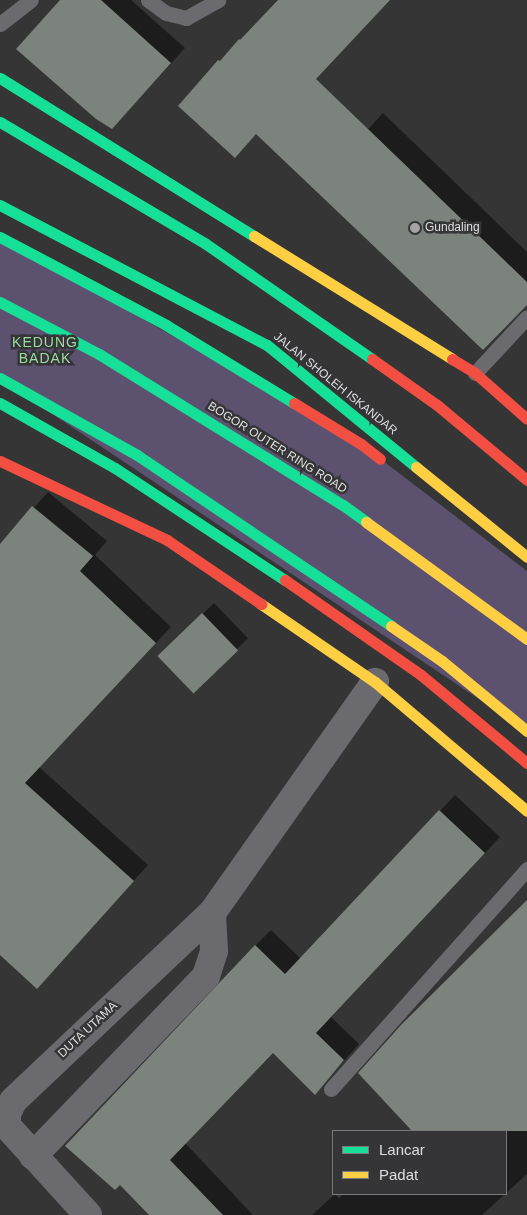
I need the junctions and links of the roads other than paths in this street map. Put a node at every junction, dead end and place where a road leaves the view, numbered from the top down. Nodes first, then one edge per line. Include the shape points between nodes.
1 (30, 0) edge
2 (148, 0) edge
3 (218, 0) edge
4 (0, 24) edge
5 (0, 78) edge
6 (0, 122) edge
7 (0, 205) edge
8 (0, 237) edge
9 (0, 302) edge
10 (527, 317) edge
11 (474, 373) junction
12 (0, 378) edge
13 (0, 403) edge
14 (527, 419) edge
15 (0, 461) edge
16 (392, 468) dead end
17 (527, 480) edge
18 (503, 553) dead end
19 (527, 557) edge
20 (527, 571) edge
21 (527, 639) edge
22 (375, 682) junction
23 (527, 731) edge
24 (527, 763) edge
25 (527, 811) edge
26 (527, 869) edge
27 (212, 913) junction
28 (331, 1089) dead end
29 (33, 1156) junction
30 (88, 1215) edge

1 - 4 lane
2 - 3 lane via 166,14 186,18
5 - 11 highway
6 - 17 highway via 206,244 437,405
7 - 19 highway, JALAN SHOLEH ISKANDAR via 267,345
8 - 16 highway via 166,325 360,444
9 - 21 highway, BOGOR OUTER RING ROAD via 98,354 343,505
10 - 11 lane
11 - 14 highway
12 - 23 highway via 136,455 184,487 442,661
13 - 24 highway via 115,468 305,594 421,675
15 - 22 highway via 167,540
18 - 20 highway
22 - 25 highway
22 - 27 street, DUTA UTAMA
26 - 28 lane
27 - 29 street via 214,951 206,976
27 - 29 street, DUTA UTAMA via 13,1100 6,1114 7,1126
29 - 30 street, DUTA UTAMA

